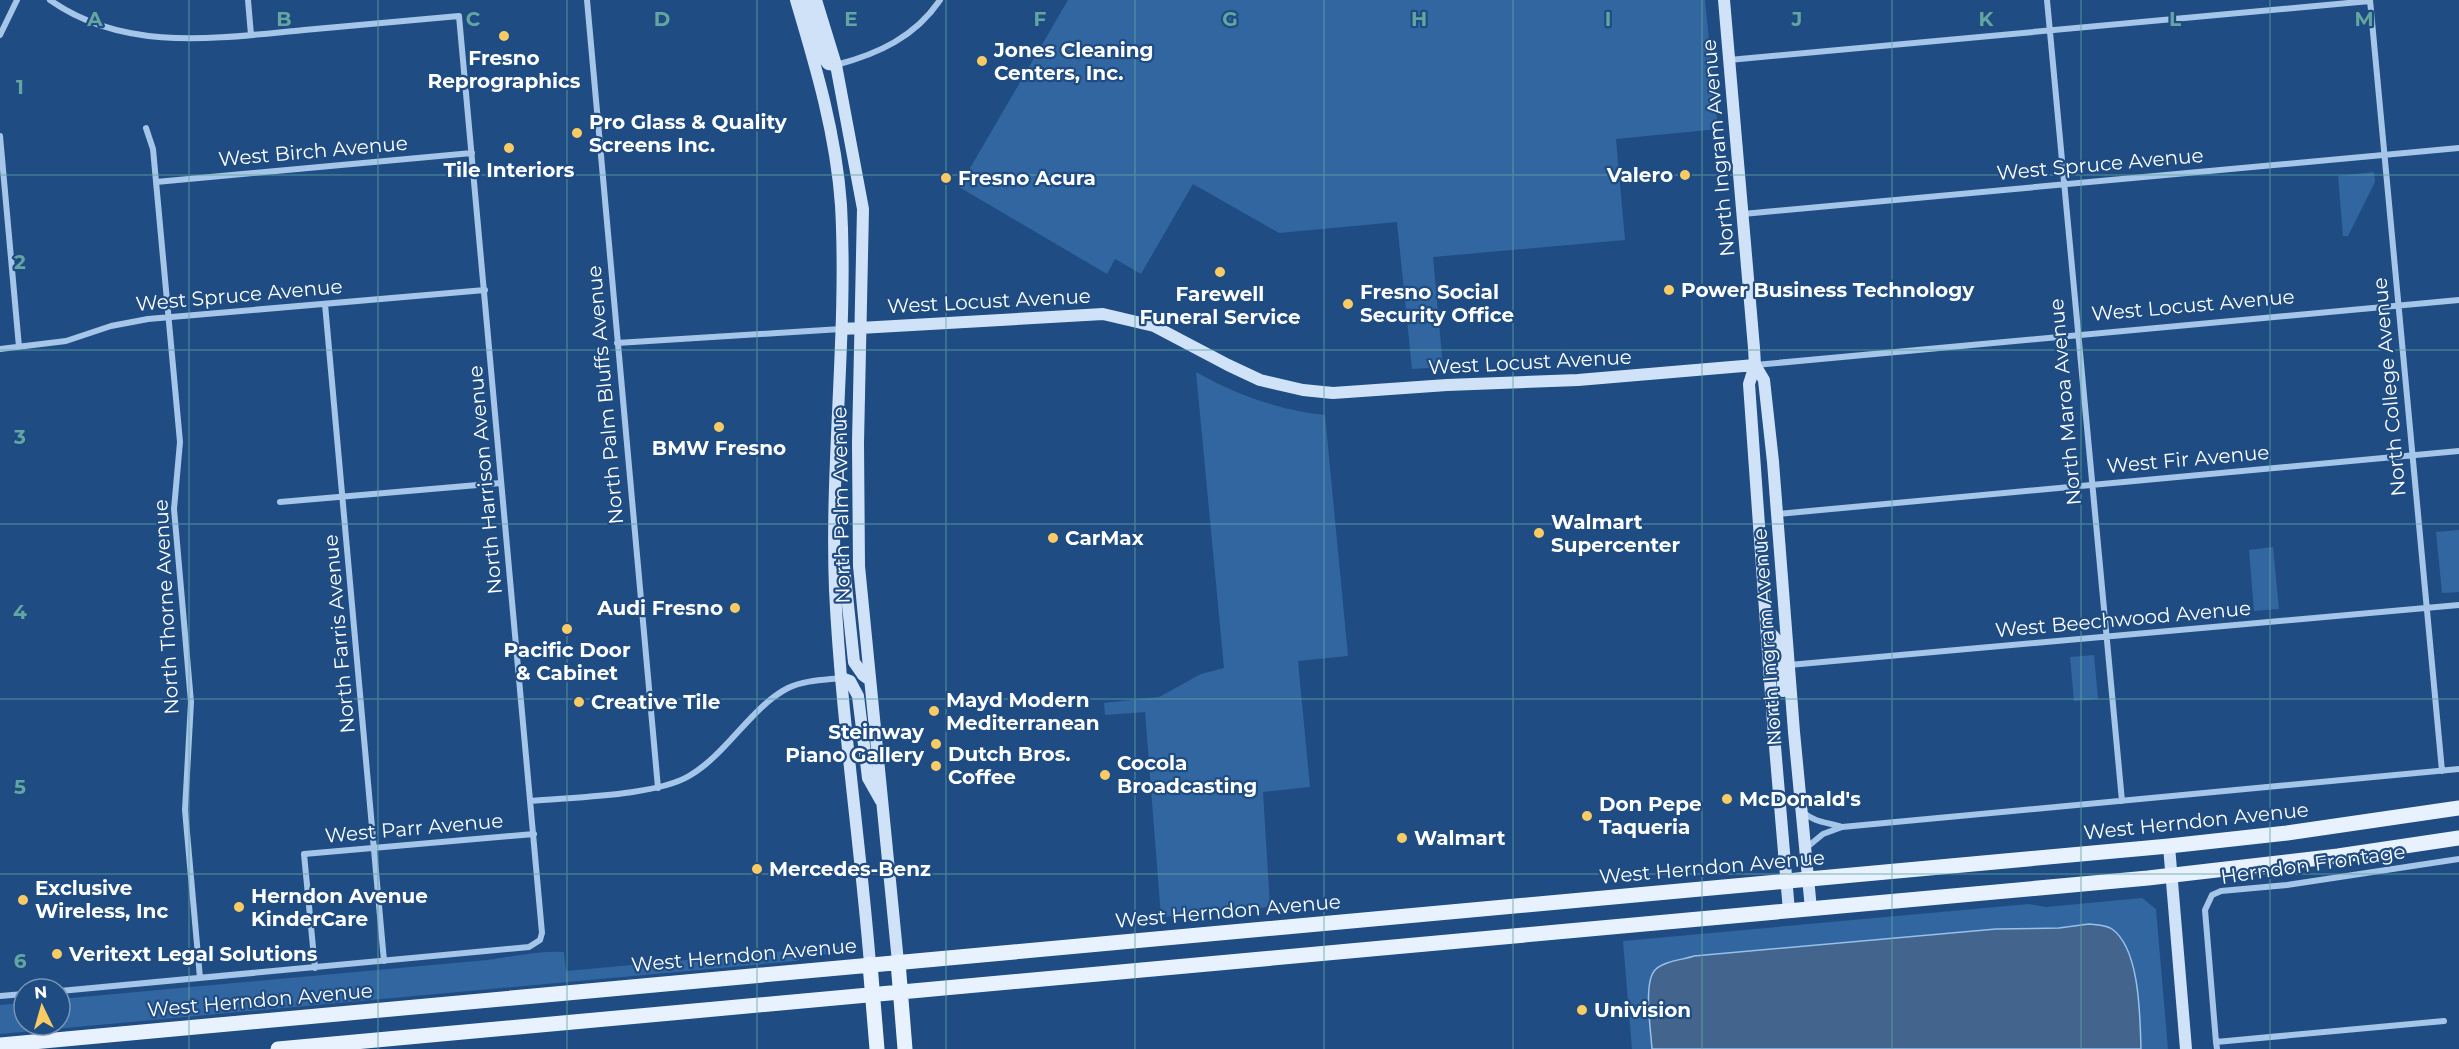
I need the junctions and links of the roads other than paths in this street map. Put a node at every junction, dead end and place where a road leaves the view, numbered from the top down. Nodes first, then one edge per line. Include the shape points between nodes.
1 (17, 0) edge
2 (50, 0) edge
3 (248, 0) edge
4 (586, 0) edge
5 (796, 0) edge
6 (806, 0) edge
7 (816, 0) edge
8 (940, 0) edge
9 (1724, 0) edge
10 (2047, 0) edge
11 (2370, 0) edge
12 (2049, 30) junction
13 (0, 35) edge
14 (251, 35) junction
15 (1729, 60) junction
16 (836, 65) junction
17 (146, 128) dead end
18 (0, 136) edge
19 (2459, 148) edge
20 (472, 153) junction
21 (2384, 155) junction
22 (156, 182) junction
23 (2064, 184) junction
24 (1743, 214) junction
25 (485, 290) junction
26 (2459, 300) edge
27 (325, 304) junction
28 (2398, 306) junction
29 (168, 318) junction
30 (862, 327) junction
31 (842, 329) junction
32 (2078, 335) junction
33 (617, 343) junction
34 (19, 347) junction
35 (0, 349) edge
36 (1755, 365) junction
37 (2459, 451) edge
38 (2412, 455) junction
39 (501, 483) junction
40 (2092, 485) junction
41 (343, 496) junction
42 (280, 502) dead end
43 (1777, 514) junction
44 (835, 553) junction
45 (2459, 605) edge
46 (2426, 608) junction
47 (1767, 632) junction
48 (2107, 636) junction
49 (1789, 665) junction
50 (842, 678) junction
51 (870, 681) junction
52 (1794, 732) junction
53 (2459, 769) edge
54 (2442, 771) junction
55 (658, 788) junction
56 (531, 801) junction
57 (2122, 801) junction
58 (883, 805) junction
59 (2459, 808) edge
60 (1801, 811) junction
61 (1842, 827) junction
62 (534, 834) junction
63 (2459, 838) edge
64 (2169, 846) junction
65 (374, 848) junction
66 (1805, 848) junction
67 (2459, 859) edge
68 (2171, 876) junction
69 (1808, 880) junction
70 (1786, 881) junction
71 (1811, 909) junction
72 (1789, 911) junction
73 (384, 961) junction
74 (898, 962) junction
75 (870, 964) junction
76 (315, 968) junction
77 (200, 978) junction
78 (72, 990) edge
79 (900, 992) junction
80 (872, 994) junction
81 (2444, 1021) dead end
82 (0, 1045) edge
83 (2216, 1045) edge
84 (278, 1049) edge
85 (877, 1049) edge
86 (905, 1049) edge
87 (2186, 1049) edge

1 - 13 street
2 - 14 street via 82,18 129,33 189,39
3 - 14 street
4 - 33 street, North Palm Bluffs Avenue
5 - 31 street, North Palm Avenue via 832,135 840,202
6 - 16 street via 825,60
7 - 16 street, North Palm Avenue
8 - 16 street via 900,40
9 - 15 street, North Ingram Avenue
10 - 12 street, North Maroa Avenue
11 - 12 street
11 - 21 street, North College Avenue
12 - 15 street
12 - 23 street, North Maroa Avenue
14 - 20 street, North Harrison Avenue via 459,16
15 - 24 street, North Ingram Avenue
16 - 30 street, North Palm Avenue via 863,209
17 - 22 street, North Thorne Avenue via 153,149
18 - 34 street
19 - 21 street, West Spruce Avenue
20 - 22 street, West Birch Avenue
20 - 25 street, North Harrison Avenue
21 - 23 street, West Spruce Avenue
21 - 28 street, North College Avenue
22 - 29 street, North Thorne Avenue
23 - 24 street, West Spruce Avenue
23 - 32 street, North Maroa Avenue
24 - 36 street, North Ingram Avenue
25 - 27 street, West Spruce Avenue
25 - 39 street, North Harrison Avenue
26 - 28 street, West Locust Avenue
27 - 29 street, West Spruce Avenue
27 - 41 street, North Farris Avenue
28 - 32 street, West Locust Avenue
28 - 38 street, North College Avenue
29 - 34 street, West Spruce Avenue via 131,322 66,341
29 - 77 street, North Thorne Avenue via 180,442 174,509 191,702 185,810
30 - 31 street, West Locust Avenue
30 - 36 street, West Locust Avenue via 1103,314 1154,326 1255,378 1333,393 1578,381
30 - 51 street, North Palm Avenue via 859,566
31 - 33 street, West Locust Avenue
31 - 44 street, North Palm Avenue
32 - 36 street, West Locust Avenue
32 - 40 street, North Maroa Avenue
33 - 55 street, North Palm Bluffs Avenue
34 - 35 street, West Spruce Avenue
36 - 43 street, North Ingram Avenue via 1764,380
36 - 47 street, North Ingram Avenue via 1749,384
37 - 38 street, West Fir Avenue
38 - 40 street, West Fir Avenue
38 - 46 street, North College Avenue
39 - 41 street
39 - 56 street, North Harrison Avenue
40 - 43 street, West Fir Avenue
40 - 48 street, North Maroa Avenue
41 - 42 street
41 - 65 street, North Farris Avenue
43 - 49 street, North Ingram Avenue
44 - 50 street, North Palm Avenue
44 - 51 street via 844,567 854,662
45 - 46 street, West Beechwood Avenue
46 - 48 street, West Beechwood Avenue
46 - 54 street, North College Avenue
47 - 52 street via 1773,634 1779,645 1785,714
47 - 70 street, North Ingram Avenue
48 - 49 street, West Beechwood Avenue
48 - 57 street, North Maroa Avenue
49 - 52 street, North Ingram Avenue
50 - 55 street via 799,684 781,693 702,768
50 - 58 street via 850,681 858,696 868,778
50 - 75 street, North Palm Avenue
51 - 58 street, North Palm Avenue
52 - 60 street, North Ingram Avenue
53 - 54 street, West Herndon Avenue
54 - 57 street, West Herndon Avenue
55 - 56 street
56 - 62 street, North Harrison Avenue
57 - 61 street, West Herndon Avenue
58 - 74 street, North Palm Avenue
59 - 64 main road, West Herndon Avenue
60 - 61 street, West Herndon Avenue via 1814,821
60 - 66 street, North Ingram Avenue
61 - 66 street, West Herndon Avenue via 1823,834
62 - 65 street, West Parr Avenue
62 - 73 street, North Harrison Avenue via 540,940 529,947
63 - 68 main road
64 - 68 street
64 - 69 main road, West Herndon Avenue
65 - 73 street, North Farris Avenue
65 - 76 street, West Parr Avenue via 304,855
66 - 69 street, North Ingram Avenue
67 - 83 street, Herndon Frontage via 2212,895 2205,910
68 - 71 main road
68 - 87 street
69 - 70 main road, West Herndon Avenue
69 - 71 street, North Ingram Avenue
70 - 72 street, North Ingram Avenue
70 - 74 main road, West Herndon Avenue
71 - 72 main road
72 - 79 main road
73 - 76 street, West Herndon Avenue
74 - 75 main road, West Herndon Avenue
74 - 79 main road, North Palm Avenue
75 - 80 main road, North Palm Avenue
75 - 82 main road, West Herndon Avenue
76 - 77 street, West Herndon Avenue
77 - 78 street, West Herndon Avenue
79 - 80 main road
79 - 86 main road, North Palm Avenue
80 - 84 main road
80 - 85 main road, North Palm Avenue
81 - 83 street

